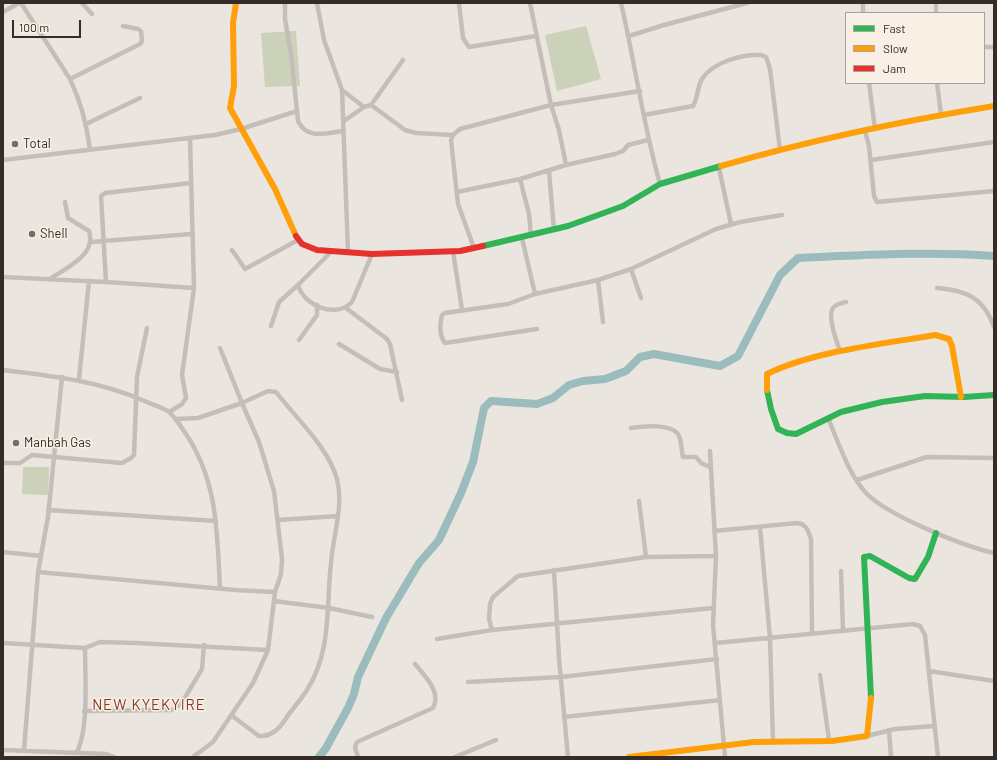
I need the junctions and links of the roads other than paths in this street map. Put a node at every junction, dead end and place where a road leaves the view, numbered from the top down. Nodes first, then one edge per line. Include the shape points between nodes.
1 (20, 3) edge
2 (82, 3) edge
3 (236, 3) edge
4 (285, 3) edge
5 (317, 3) edge
6 (459, 3) edge
7 (530, 3) edge
8 (621, 3) edge
9 (747, 3) edge
10 (3, 12) edge
11 (92, 14) dead end
12 (123, 26) dead end
13 (536, 36) junction
14 (629, 36) junction
15 (403, 60) dead end
16 (70, 79) junction
17 (868, 84) edge
18 (937, 84) edge
19 (342, 90) junction
20 (640, 92) junction
21 (140, 98) dead end
22 (371, 105) junction
23 (551, 105) junction
24 (994, 106) edge
25 (364, 107) junction
26 (297, 111) junction
27 (941, 114) junction
28 (644, 115) junction
29 (344, 121) junction
30 (86, 124) junction
31 (241, 129) junction
32 (875, 129) junction
33 (343, 131) junction
34 (865, 131) junction
35 (452, 134) junction
36 (190, 138) junction
37 (648, 140) junction
38 (994, 142) edge
39 (90, 150) junction
40 (780, 150) junction
41 (3, 160) edge
42 (871, 160) junction
43 (566, 165) junction
44 (719, 168) junction
45 (549, 171) junction
46 (520, 179) junction
47 (191, 184) junction
48 (660, 184) junction
49 (994, 191) edge
50 (456, 192) junction
51 (65, 202) dead end
52 (782, 215) dead end
53 (731, 224) junction
54 (554, 230) junction
55 (191, 234) junction
56 (531, 236) junction
57 (522, 238) junction
58 (298, 240) junction
59 (91, 242) junction
60 (104, 242) junction
61 (474, 248) junction
62 (232, 250) dead end
63 (454, 251) junction
64 (331, 252) junction
65 (348, 252) junction
66 (372, 254) junction
67 (632, 268) junction
68 (3, 277) edge
69 (50, 279) junction
70 (598, 280) junction
71 (89, 281) junction
72 (106, 282) junction
73 (298, 285) junction
74 (194, 288) junction
75 (937, 288) dead end
76 (535, 294) junction
77 (641, 298) dead end
78 (846, 302) dead end
79 (317, 305) junction
80 (346, 308) junction
81 (462, 310) junction
82 (603, 322) dead end
83 (271, 326) dead end
84 (994, 327) edge
85 (147, 328) dead end
86 (537, 329) dead end
87 (299, 340) dead end
88 (339, 344) dead end
89 (220, 348) dead end
90 (840, 351) junction
91 (3, 370) edge
92 (397, 372) junction
93 (62, 377) junction
94 (79, 379) junction
95 (994, 395) edge
96 (136, 397) junction
97 (961, 397) junction
98 (402, 400) dead end
99 (242, 403) junction
100 (169, 412) junction
101 (828, 418) junction
102 (176, 419) junction
103 (632, 428) dead end
104 (710, 451) dead end
105 (53, 457) junction
106 (994, 458) edge
107 (4, 463) dead end
108 (710, 467) junction
109 (857, 480) junction
110 (638, 501) dead end
111 (48, 510) junction
112 (338, 516) junction
113 (278, 520) junction
114 (216, 521) junction
115 (760, 527) junction
116 (714, 531) junction
117 (936, 533) junction
118 (3, 552) edge
119 (994, 554) edge
120 (41, 556) junction
121 (716, 556) junction
122 (646, 557) junction
123 (554, 570) junction
124 (841, 570) dead end
125 (38, 572) junction
126 (220, 588) junction
127 (275, 592) junction
128 (274, 601) junction
129 (329, 608) junction
130 (713, 608) junction
131 (372, 617) dead end
132 (557, 624) junction
133 (868, 629) junction
134 (492, 630) junction
135 (843, 631) junction
136 (812, 634) junction
137 (770, 638) junction
138 (437, 639) dead end
139 (716, 643) junction
140 (3, 644) edge
141 (33, 645) junction
142 (204, 645) junction
143 (84, 648) junction
144 (268, 650) junction
145 (717, 659) junction
146 (415, 664) dead end
147 (929, 671) junction
148 (820, 675) dead end
149 (561, 677) junction
150 (994, 681) edge
151 (468, 682) dead end
152 (720, 700) junction
153 (84, 711) junction
154 (231, 715) junction
155 (564, 717) junction
156 (935, 726) junction
157 (889, 730) junction
158 (867, 736) junction
159 (496, 740) dead end
160 (829, 740) junction
161 (773, 741) junction
162 (724, 745) junction
163 (3, 750) edge
164 (24, 750) junction
165 (76, 752) junction
166 (114, 757) edge
167 (193, 757) edge
168 (358, 757) edge
169 (455, 757) edge
170 (568, 757) edge
171 (629, 757) edge
172 (725, 757) edge
173 (892, 757) edge
174 (938, 757) edge

1 - 10 street
1 - 16 street
2 - 11 street
3 - 31 street via 233,23 234,86 230,108
4 - 26 street
5 - 19 street via 324,40
6 - 13 street via 463,38 469,48
7 - 13 street
8 - 14 street
9 - 14 street
12 - 16 street via 141,31 140,44
13 - 23 street
14 - 20 street
15 - 22 street
16 - 30 street
17 - 32 street
18 - 27 street
19 - 25 street
19 - 29 street
20 - 23 street
20 - 28 street
21 - 30 street
22 - 25 street
22 - 35 street via 405,130 416,133
23 - 35 street via 460,129
23 - 43 street
24 - 27 street
25 - 29 street
26 - 31 street
26 - 33 street via 301,127 308,132 316,134
27 - 32 street
28 - 37 street
28 - 40 street via 693,106 701,80 710,71 727,61 761,55 766,57 770,69
29 - 33 street
30 - 39 street
31 - 36 street
31 - 58 street via 275,189
32 - 34 street
33 - 65 street
34 - 40 street
34 - 42 street
35 - 50 street
36 - 39 street
36 - 47 street
37 - 43 street via 628,145 620,152
37 - 48 street
38 - 42 street
39 - 41 street
40 - 44 street
42 - 49 street via 874,196 878,202
43 - 45 street
44 - 48 street
44 - 53 street
45 - 46 street
45 - 54 street
46 - 50 street
46 - 56 street via 529,214
47 - 55 street
47 - 60 street via 102,194
48 - 54 street via 623,206
50 - 61 street
51 - 59 street via 68,218 89,231
52 - 53 street
53 - 67 street
54 - 56 street
55 - 60 street
55 - 74 street
56 - 57 street
57 - 61 street
57 - 76 street
58 - 62 street via 245,269
58 - 64 street via 311,248
59 - 60 street
59 - 69 street via 86,253
60 - 72 street
61 - 63 street
63 - 66 street
63 - 81 street
64 - 65 street
64 - 73 street
65 - 66 street
66 - 80 street via 357,293
67 - 70 street
67 - 77 street
68 - 69 street
69 - 71 street
70 - 76 street
70 - 82 street
71 - 72 street
71 - 94 street
72 - 74 street
73 - 79 street via 301,294
73 - 83 street via 281,298
74 - 100 street via 182,374 186,398 182,404
75 - 84 street via 962,292 973,297 982,304
76 - 81 street via 508,304
78 - 90 street via 834,306 831,311
79 - 80 street via 331,311
79 - 87 street via 317,315
80 - 92 street via 387,340
81 - 86 street via 442,315 441,330 445,342
85 - 96 street via 137,377
88 - 92 street via 380,369
89 - 99 street
90 - 97 street via 893,341 942,336 949,339 952,346
90 - 101 street via 778,368 767,374 772,412 778,429 796,434
91 - 93 street
92 - 98 street
93 - 94 street
93 - 105 street
94 - 96 street
95 - 97 street
96 - 100 street
96 - 105 street via 134,455 131,458 122,462
97 - 101 street via 925,396 882,402 841,412
99 - 102 street via 198,418
99 - 112 street via 268,391 276,392 318,442 334,471 339,492
99 - 113 street via 269,471
100 - 102 street
101 - 109 street
102 - 114 street via 205,470 211,487
103 - 108 street via 644,426 674,430 678,434 683,457 696,457
104 - 108 street
105 - 107 street via 32,455 20,463
105 - 111 street
106 - 109 street via 927,457
108 - 116 street
109 - 117 street via 867,494 886,508
110 - 122 street
111 - 114 street
111 - 120 street
112 - 113 street
112 - 129 street via 330,563
113 - 127 street via 282,559 281,574
114 - 126 street
115 - 116 street
115 - 136 street via 797,523 806,526 811,539
115 - 137 street
116 - 121 street
117 - 119 street
117 - 133 street via 928,557 915,579 870,556 864,557
118 - 120 street
120 - 125 street
121 - 122 street
121 - 130 street
122 - 123 street
123 - 132 street
123 - 134 street via 518,576 493,598 489,610
124 - 135 street
125 - 126 street
125 - 141 street
126 - 127 street
127 - 128 street
128 - 129 street
128 - 144 street
129 - 131 street
129 - 154 street via 325,642 316,673 308,689 279,728 269,735 259,736
130 - 132 street
130 - 139 street
132 - 134 street
132 - 149 street
133 - 135 street
133 - 147 street via 913,624 920,626 925,635
133 - 158 street via 871,707
134 - 138 street
135 - 136 street
136 - 137 street
137 - 139 street
137 - 161 street
139 - 145 street
140 - 141 street
141 - 143 street
141 - 164 street
142 - 143 street via 100,642
142 - 144 street
142 - 153 street via 202,669 181,704 172,710
143 - 153 street
144 - 154 street via 253,683
145 - 149 street
145 - 152 street
146 - 168 street via 436,695 433,708 357,742 355,747
147 - 150 street
147 - 156 street
148 - 160 street
149 - 151 street
149 - 155 street
152 - 155 street
152 - 162 street
153 - 165 street via 81,744
154 - 167 street via 213,742
155 - 170 street
156 - 157 street
156 - 174 street
157 - 158 street
157 - 173 street
158 - 160 street
159 - 169 street
160 - 161 street
161 - 162 street
162 - 171 street
162 - 172 street
163 - 164 street
164 - 165 street
165 - 166 street

